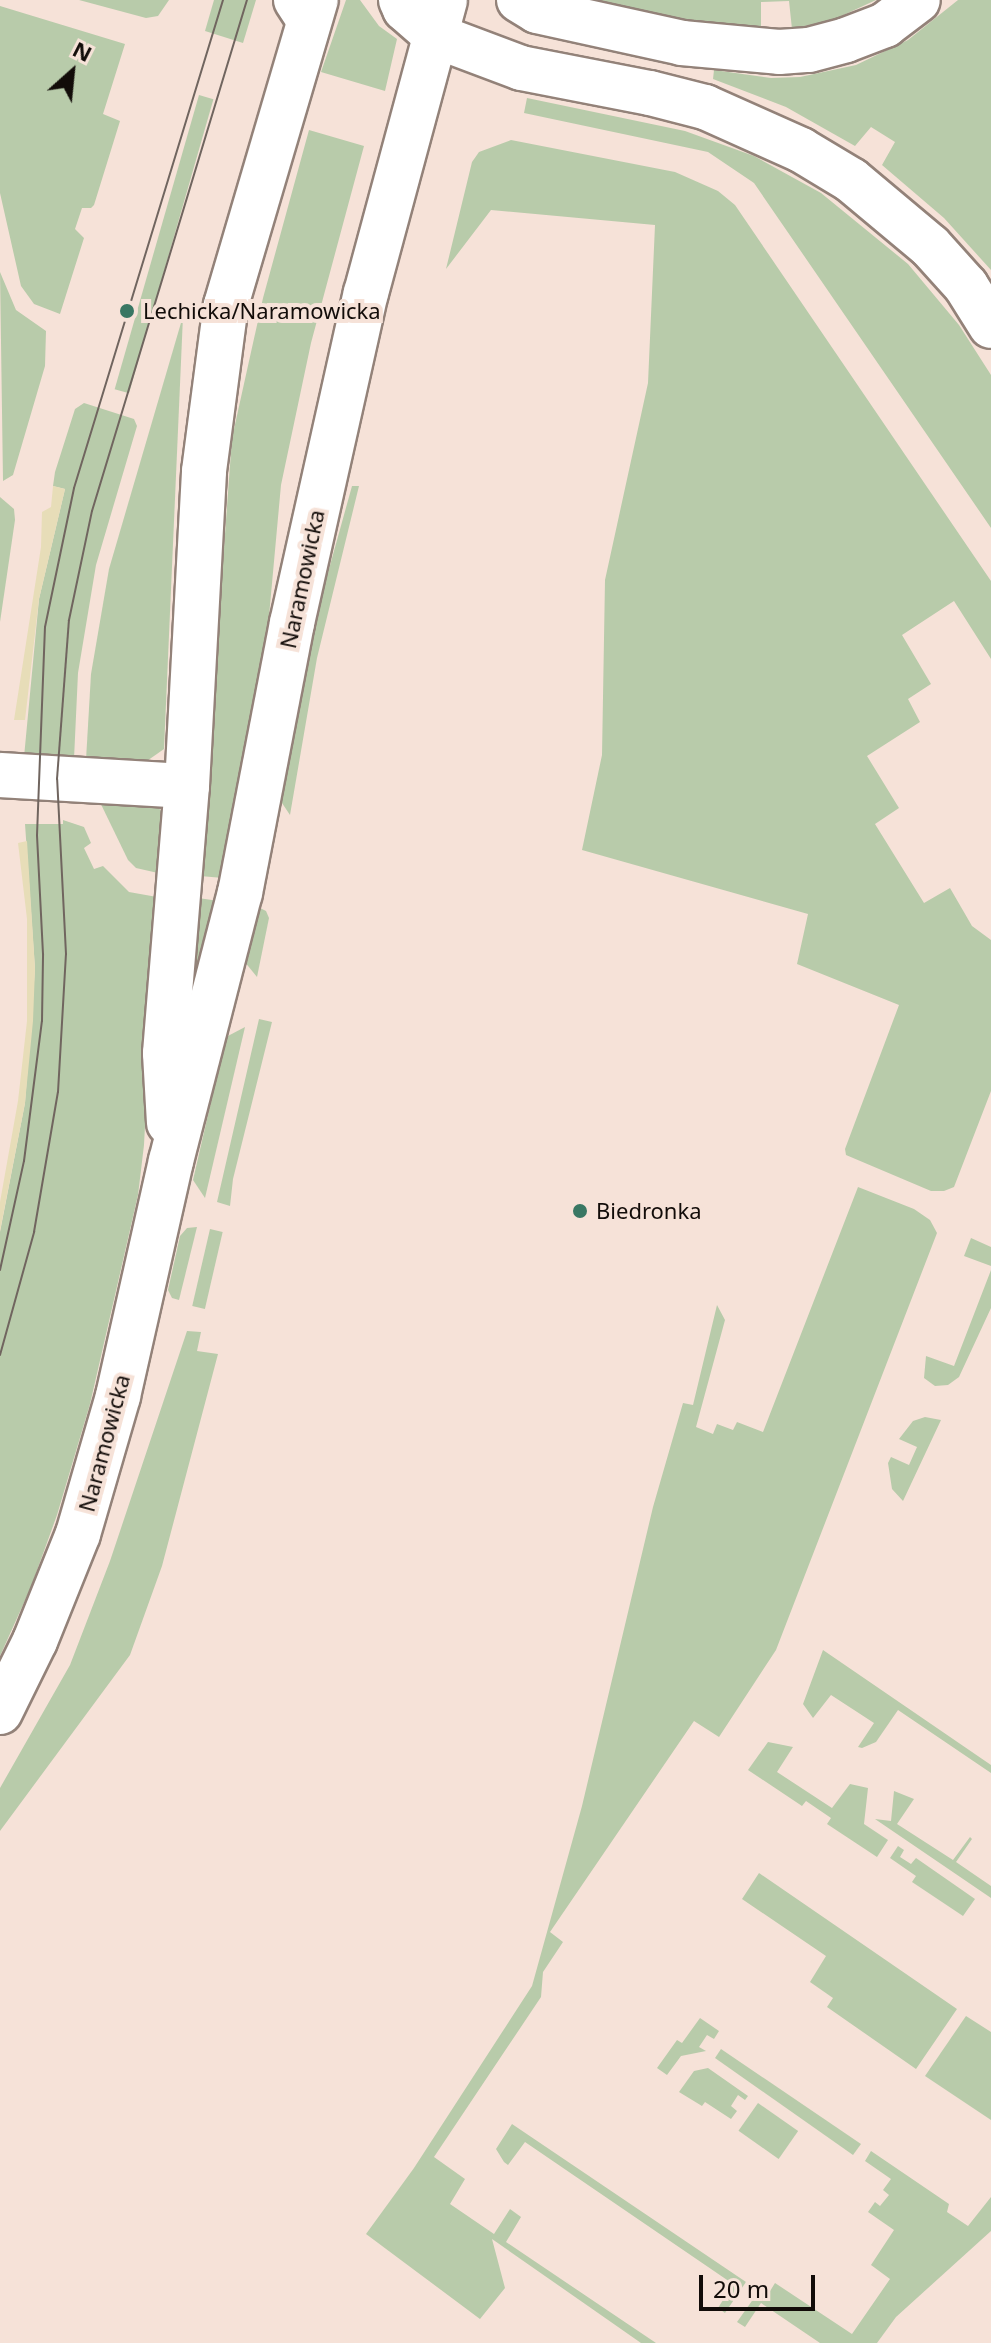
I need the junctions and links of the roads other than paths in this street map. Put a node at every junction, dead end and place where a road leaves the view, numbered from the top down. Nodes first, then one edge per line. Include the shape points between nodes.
1 (401, 0) edge
2 (519, 0) edge
3 (918, 0) edge
4 (307, 7) edge
5 (441, 18) edge
6 (991, 326) edge
7 (0, 775) edge
8 (187, 786) junction
9 (171, 1161) junction
10 (0, 1712) edge

1 - 5 street via 405,9
2 - 3 street via 537,11 682,43 779,52 846,40 885,25
4 - 8 street, Naramowicka via 226,305 204,471
5 - 6 street via 521,68 705,107 801,150 851,180 921,237 966,286
5 - 9 street, Naramowicka via 366,293 292,623 240,893
7 - 8 street
8 - 9 street, Naramowicka via 165,1053
9 - 10 street, Naramowicka via 99,1469 58,1589

